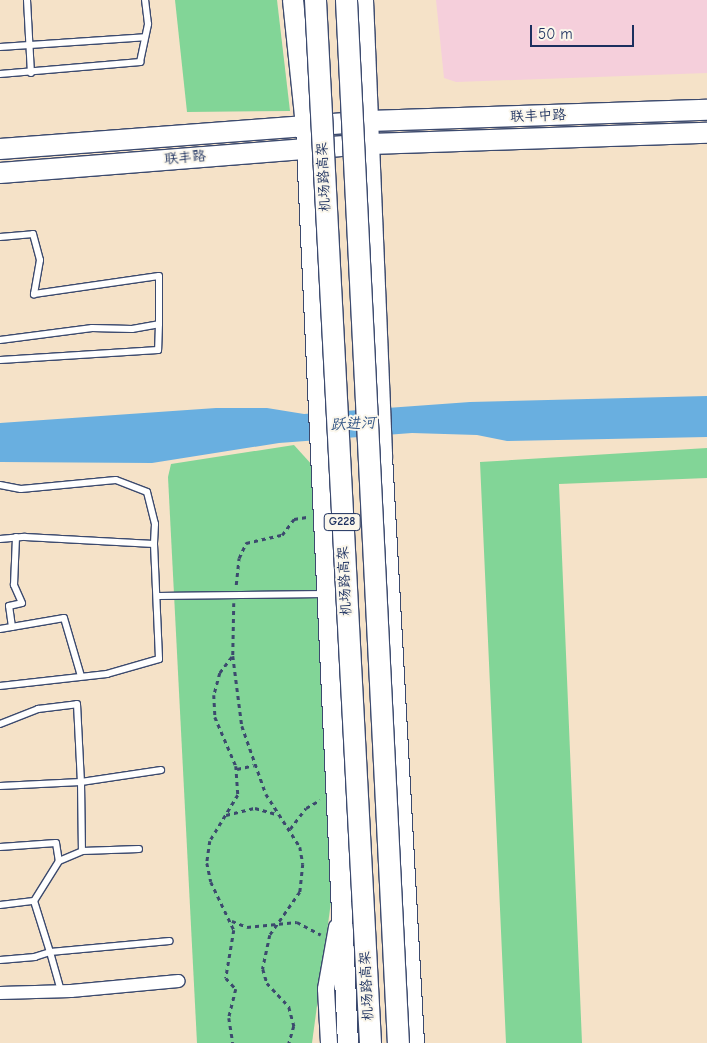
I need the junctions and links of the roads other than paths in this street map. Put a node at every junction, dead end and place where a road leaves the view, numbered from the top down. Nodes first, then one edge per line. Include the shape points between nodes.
1 (27, 0) edge
2 (144, 0) edge
3 (293, 0) edge
4 (315, 0) edge
5 (346, 0) edge
6 (363, 0) edge
7 (145, 37) junction
8 (30, 44) junction
9 (0, 47) edge
10 (30, 73) junction
11 (0, 74) edge
12 (707, 110) edge
13 (369, 122) junction
14 (306, 126) junction
15 (707, 133) edge
16 (370, 144) junction
17 (307, 148) junction
18 (0, 149) edge
19 (0, 173) edge
20 (0, 237) edge
21 (159, 324) junction
22 (0, 340) edge
23 (0, 360) edge
24 (0, 485) edge
25 (16, 538) junction
26 (0, 539) edge
27 (154, 544) junction
28 (328, 594) junction
29 (158, 596) junction
30 (12, 627) junction
31 (0, 629) edge
32 (81, 676) junction
33 (0, 686) edge
34 (0, 724) edge
35 (161, 770) dead end
36 (81, 782) junction
37 (0, 786) edge
38 (0, 847) edge
39 (140, 849) dead end
40 (82, 851) junction
41 (59, 861) junction
42 (342, 898) junction
43 (34, 901) junction
44 (0, 905) edge
45 (169, 941) dead end
46 (50, 952) junction
47 (0, 960) edge
48 (179, 981) dead end
49 (62, 991) junction
50 (0, 993) edge
51 (329, 1043) edge
52 (348, 1043) edge
53 (370, 1043) edge
54 (398, 1043) edge
55 (414, 1043) edge

1 - 8 lane
2 - 7 lane via 148,24
3 - 14 main road
4 - 53 highway, 机场路高架 / G228, bridge
5 - 54 highway, 机场路高架 / G228, bridge
6 - 13 main road
7 - 8 lane
7 - 10 lane via 140,62
8 - 9 lane
8 - 10 lane
10 - 11 lane
12 - 13 main road, 联丰中路
13 - 14 main road, 联丰路
13 - 16 main road
14 - 17 main road
14 - 18 main road, 联丰路
15 - 16 main road, 联丰中路
16 - 17 main road, 联丰路
16 - 55 main road via 382,456
17 - 19 main road, 联丰路
17 - 28 main road
20 - 21 lane via 33,234 40,260 34,294 159,276
21 - 22 lane via 92,328
21 - 23 lane via 158,350
24 - 27 lane via 21,489 116,480 124,483 147,492 154,524
25 - 26 lane
25 - 27 lane
25 - 30 lane via 14,585 22,603 9,606
27 - 29 lane
28 - 29 lane
28 - 42 main road
29 - 32 lane via 160,659 107,674
30 - 31 lane
30 - 32 lane via 64,618
32 - 33 lane
34 - 36 lane via 38,709 77,704
35 - 36 lane
36 - 37 lane
36 - 40 lane
38 - 41 lane via 56,843
39 - 40 lane
40 - 41 lane
41 - 43 lane
42 - 51 street via 326,989
42 - 52 main road
43 - 44 lane
43 - 46 lane
45 - 46 lane
46 - 47 lane via 36,957
46 - 49 lane
48 - 49 street
49 - 50 street

